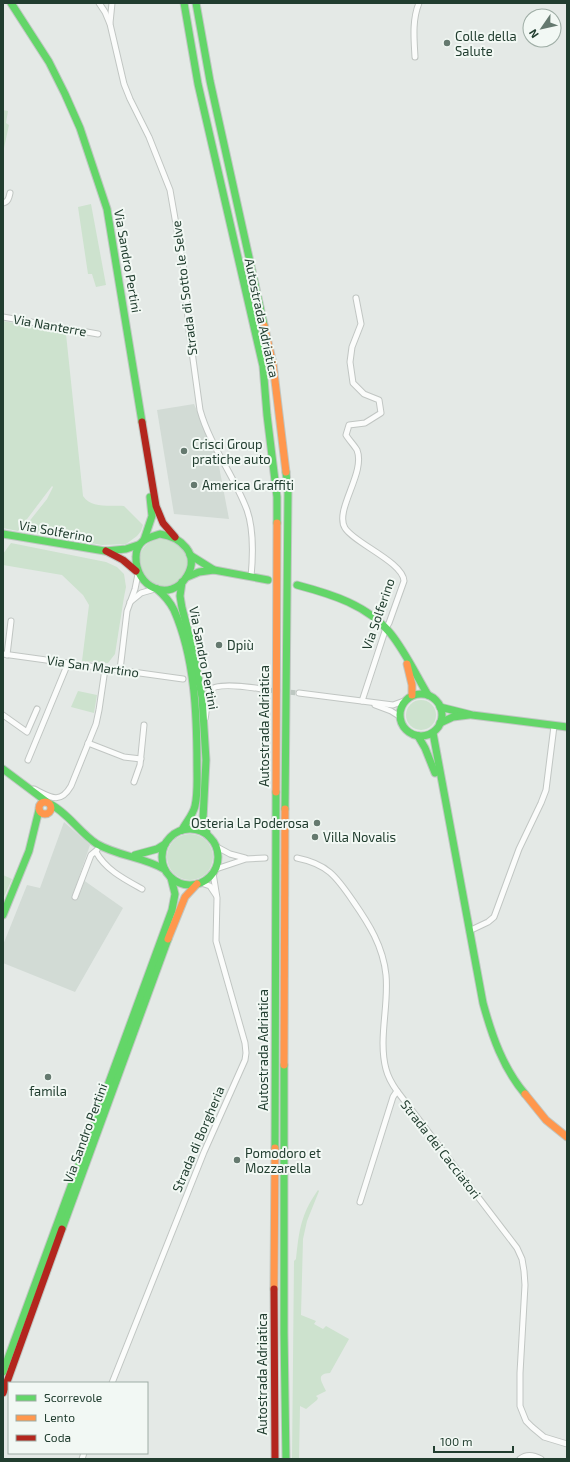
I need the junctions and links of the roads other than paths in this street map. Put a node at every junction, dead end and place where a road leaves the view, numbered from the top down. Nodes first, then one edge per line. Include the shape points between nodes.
1 (6, 3) edge
2 (11, 3) edge
3 (99, 3) edge
4 (111, 3) edge
5 (184, 3) edge
6 (196, 3) edge
7 (419, 3) edge
8 (104, 12) junction
9 (110, 24) junction
10 (415, 58) dead end
11 (10, 196) dead end
12 (3, 203) edge
13 (356, 298) dead end
14 (3, 317) edge
15 (98, 334) dead end
16 (3, 534) edge
17 (175, 537) junction
18 (144, 540) junction
19 (138, 545) junction
20 (105, 551) junction
21 (190, 556) junction
22 (214, 570) junction
23 (137, 572) junction
24 (251, 577) junction
25 (184, 579) junction
26 (268, 580) dead end
27 (298, 585) dead end
28 (156, 589) junction
29 (130, 602) junction
30 (11, 621) dead end
31 (386, 628) junction
32 (5, 654) edge
33 (405, 656) junction
34 (68, 663) junction
35 (105, 669) junction
36 (120, 670) junction
37 (183, 679) dead end
38 (268, 690) tunnel mouth
39 (299, 693) tunnel mouth
40 (412, 695) junction
41 (428, 695) junction
42 (364, 700) junction
43 (404, 701) junction
44 (440, 707) junction
45 (37, 709) dead end
46 (3, 715) edge
47 (472, 715) junction
48 (399, 716) junction
49 (204, 722) junction
50 (440, 723) junction
51 (144, 725) dead end
52 (554, 726) junction
53 (567, 727) edge
54 (432, 733) junction
55 (418, 736) junction
56 (88, 743) junction
57 (141, 759) junction
58 (28, 760) dead end
59 (3, 769) edge
60 (18, 781) junction
61 (134, 782) dead end
62 (28, 790) junction
63 (444, 798) junction
64 (49, 803) junction
65 (39, 809) junction
66 (49, 813) junction
67 (64, 816) junction
68 (182, 830) junction
69 (207, 834) junction
70 (33, 837) junction
71 (99, 844) junction
72 (165, 844) junction
73 (217, 847) junction
74 (96, 852) junction
75 (133, 856) junction
76 (246, 858) junction
77 (265, 858) dead end
78 (297, 858) dead end
79 (164, 869) junction
80 (214, 871) junction
81 (171, 878) junction
82 (199, 884) junction
83 (142, 888) dead end
84 (75, 897) dead end
85 (217, 898) junction
86 (3, 914) edge
87 (469, 931) junction
88 (397, 1091) junction
89 (567, 1137) edge
90 (360, 1202) dead end
91 (3, 1372) edge
92 (112, 1382) edge
93 (3, 1393) edge
94 (567, 1444) edge
95 (275, 1459) edge
96 (286, 1459) edge
97 (520, 1459) edge
98 (541, 1459) edge

1 - 18 main road, Via Sandro Pertini via 40,57 61,97 76,130 101,206 151,506 152,516
2 - 17 main road, Via Sandro Pertini via 49,62 65,94 101,189 116,260 156,506 163,523
3 - 8 street, Strada di Sotto le Selve
4 - 8 street
4 - 9 street
5 - 95 main road, Autostrada Adriatica via 198,84 263,366 276,497
6 - 96 main road, Autostrada Adriatica via 210,81 273,364 288,493 285,688
7 - 10 street via 415,13 413,36
8 - 9 street, Strada di Sotto le Selve
9 - 24 street, Strada di Sotto le Selve via 124,84 170,190 184,270 200,410 217,453 241,495 247,511 251,535
11 - 12 street
13 - 31 street, Via Solferino via 361,324 352,347 350,362 353,383 364,394 379,400 381,413 365,424 349,424 346,435 357,450 358,459 343,522 345,529 384,557 404,576 402,588
14 - 15 street, Via Nanterre
16 - 20 main road, Via Solferino
17 - 18 main road via 160,534
17 - 21 main road, Via Sandro Pertini via 187,548
18 - 19 main road
19 - 20 main road, Via Solferino
19 - 23 main road via 135,562
20 - 23 main road, Via Solferino via 124,560
21 - 22 main road
21 - 25 main road, Via Sandro Pertini via 190,570
22 - 24 main road
22 - 25 main road via 199,572
23 - 28 main road, Via Sandro Pertini via 142,580
23 - 29 street
24 - 26 main road
25 - 28 main road via 172,588
25 - 49 main road, Via Sandro Pertini via 180,596 199,681
27 - 31 main road via 347,601
28 - 29 street via 141,593
28 - 68 main road, Via Sandro Pertini via 174,609 187,657 194,698 198,753 197,795 195,807
29 - 36 street
30 - 32 street
31 - 33 main road
31 - 42 street, Via Solferino
32 - 34 street, Via San Martino
33 - 40 main road
33 - 41 main road
34 - 35 street, Via San Martino
34 - 58 street
35 - 36 street, Via San Martino
35 - 56 street via 96,724
36 - 37 street, Via San Martino
38 - 49 street via 213,687 208,695
39 - 42 street
40 - 41 main road
40 - 43 main road
41 - 44 main road
42 - 43 street via 393,705
42 - 48 street
43 - 48 main road
44 - 47 main road
44 - 50 main road
45 - 46 street via 27,732
47 - 50 main road via 454,717
47 - 52 main road
48 - 55 main road via 405,729
49 - 69 main road, Via Sandro Pertini via 206,760 203,818
50 - 54 main road
51 - 57 street
52 - 53 main road
52 - 87 street via 546,790 519,849 494,917
54 - 55 main road
54 - 63 main road
55 - 63 main road via 430,759
56 - 57 street via 124,757
56 - 60 street via 71,786 61,798 55,799
57 - 61 street
59 - 60 main road
60 - 62 main road
62 - 64 main road
62 - 65 main road via 35,798
63 - 87 main road
64 - 65 main road via 41,804
64 - 66 main road via 52,809
64 - 67 main road
65 - 66 main road via 42,813
65 - 70 main road
66 - 67 main road
66 - 70 main road
67 - 71 main road
68 - 69 main road via 190,828
68 - 72 main road, Via Sandro Pertini via 169,838
69 - 73 main road, Via Sandro Pertini
70 - 86 main road
71 - 74 street
71 - 75 main road
72 - 75 main road via 157,850
72 - 79 main road via 162,856
73 - 76 street
73 - 80 main road
74 - 83 street via 110,869
74 - 84 street via 91,856
75 - 79 main road via 151,861
76 - 77 street
76 - 80 street
78 - 88 street, Strada dei Cacciatori via 315,862 333,875 378,940 386,987 383,1051 386,1070
79 - 81 main road, Via Sandro Pertini
80 - 82 main road, Via Sandro Pertini via 208,879
80 - 85 street, Strada di Borgheria
81 - 82 main road via 188,885
81 - 91 main road, Via Sandro Pertini via 175,894 172,910
82 - 85 street via 210,886
82 - 93 main road, Via Sandro Pertini via 185,897 177,914
85 - 92 street, Strada di Borgheria via 216,941 245,1043 245,1060 204,1152
87 - 89 main road via 483,1003 498,1051 522,1091 546,1120
88 - 90 street
88 - 94 street, Strada dei Cacciatori via 517,1248 522,1259 525,1285 520,1406 526,1421 544,1437
97 - 98 street via 525,1456

